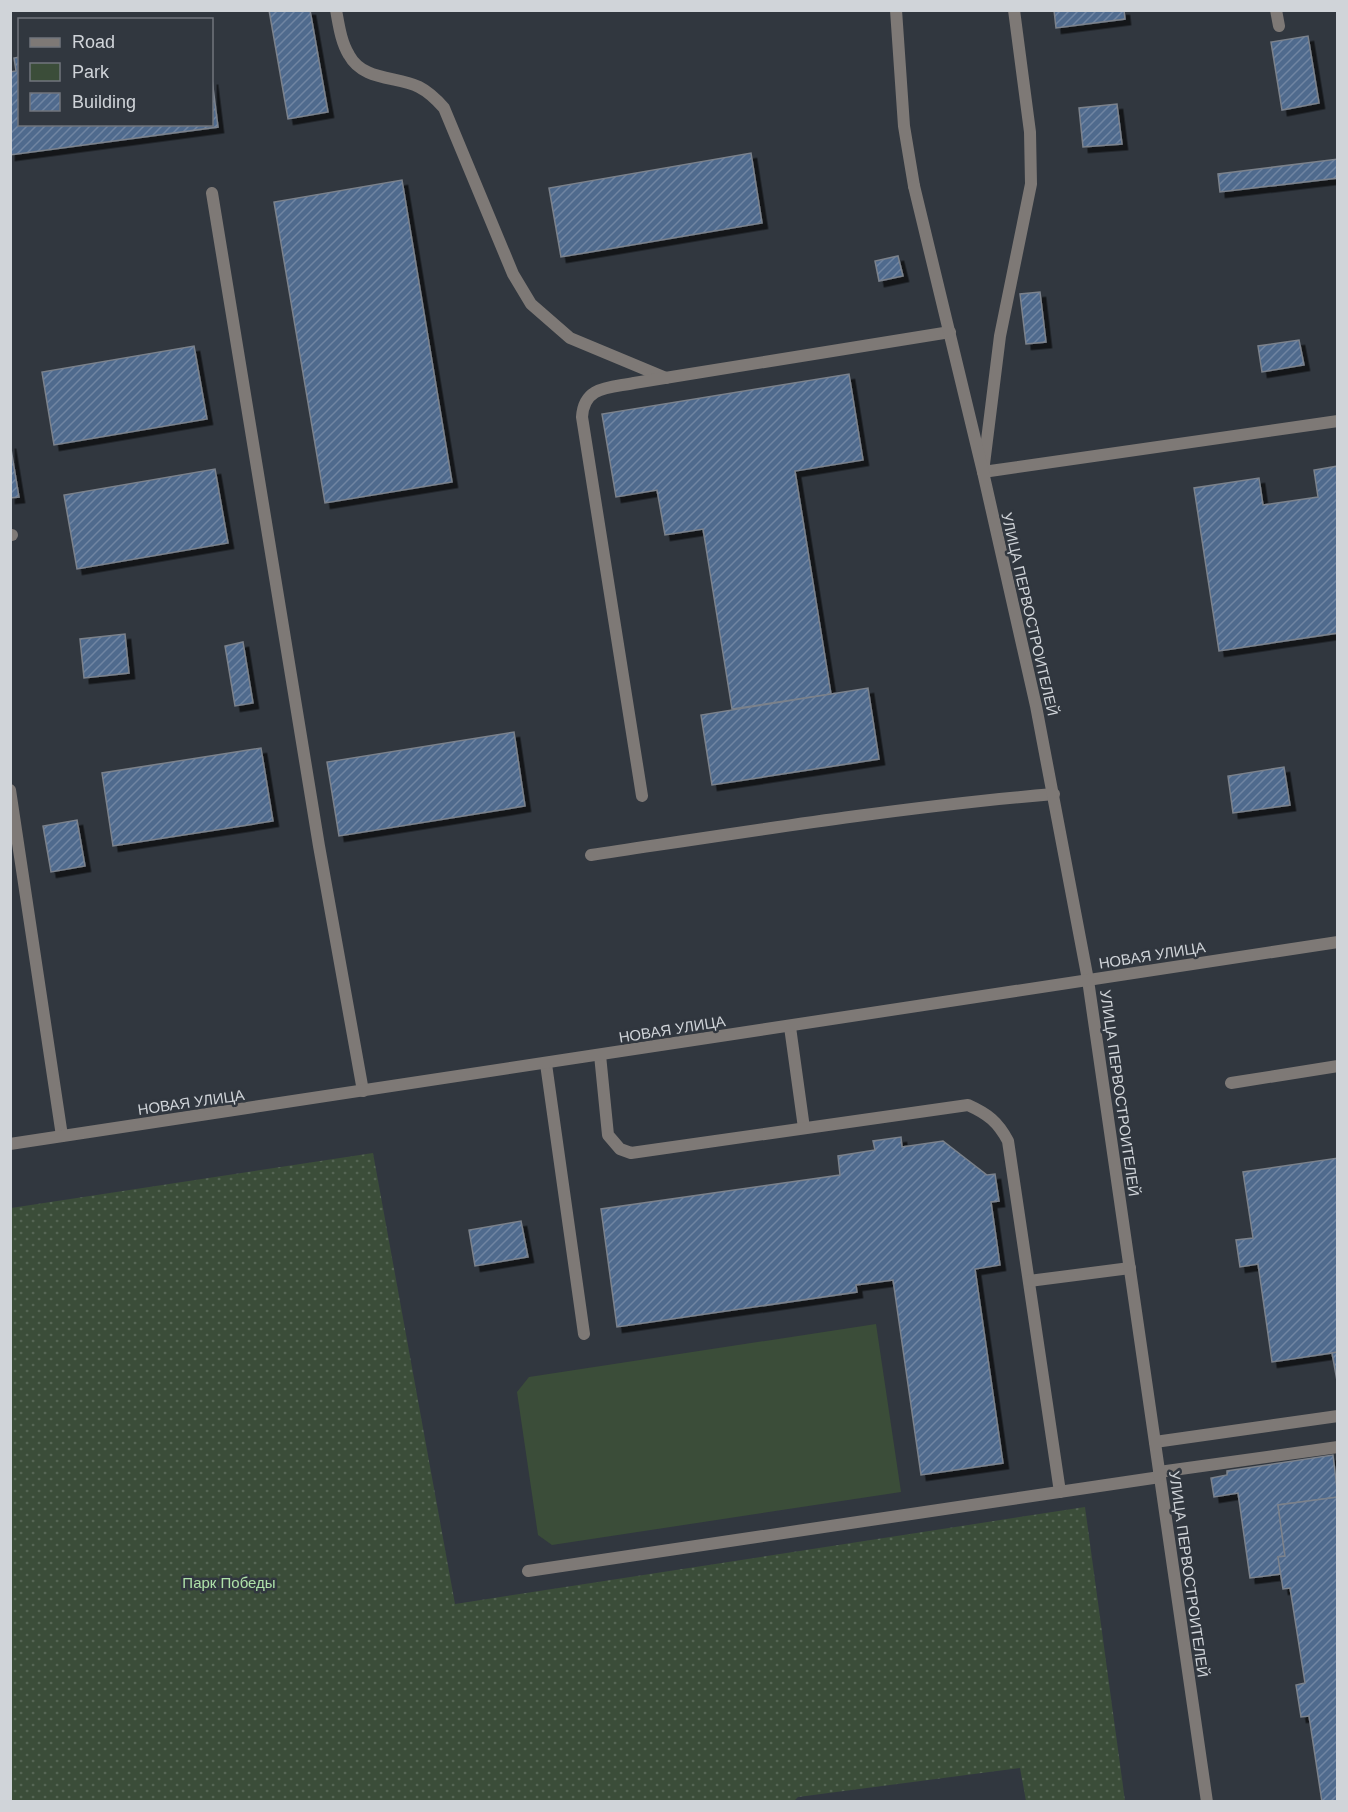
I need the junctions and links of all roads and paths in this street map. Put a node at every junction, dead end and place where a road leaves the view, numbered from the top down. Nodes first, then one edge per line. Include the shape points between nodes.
1 (336, 10) edge
2 (896, 10) edge
3 (1014, 10) edge
4 (1276, 10) edge
5 (1279, 26) dead end
6 (212, 193) dead end
7 (950, 332) junction
8 (666, 378) junction
9 (1338, 421) edge
10 (983, 472) junction
11 (10, 790) edge
12 (1054, 794) junction
13 (642, 796) dead end
14 (591, 855) dead end
15 (1338, 942) edge
16 (1088, 980) junction
17 (790, 1027) junction
18 (600, 1055) junction
19 (546, 1064) junction
20 (1338, 1066) edge
21 (1231, 1083) dead end
22 (363, 1091) junction
23 (804, 1128) junction
24 (62, 1136) junction
25 (10, 1144) edge
26 (1130, 1268) junction
27 (1029, 1281) junction
28 (584, 1334) dead end
29 (1338, 1416) edge
30 (1155, 1442) junction
31 (1338, 1447) edge
32 (1159, 1475) junction
33 (1060, 1492) junction
34 (528, 1571) dead end
35 (1207, 1802) edge

1 - 8 street via 350,58 367,73 417,86 444,108 513,274 531,304 570,338
2 - 7 street, УЛИЦА ПЕРВОСТРОИТЕЛЕЙ via 903,126
3 - 10 street via 1030,132 1031,184 1000,336
4 - 5 street
6 - 22 street
7 - 8 street
7 - 10 street, УЛИЦА ПЕРВОСТРОИТЕЛЕЙ
8 - 13 street via 594,392 586,399 582,417
9 - 10 street
10 - 12 street, УЛИЦА ПЕРВОСТРОИТЕЛЕЙ
11 - 24 street
12 - 14 street via 988,799
12 - 16 street, УЛИЦА ПЕРВОСТРОИТЕЛЕЙ
15 - 16 street, НОВАЯ УЛИЦА
16 - 17 street, НОВАЯ УЛИЦА
16 - 26 street, УЛИЦА ПЕРВОСТРОИТЕЛЕЙ
17 - 18 street, НОВАЯ УЛИЦА
17 - 23 street
18 - 19 street, НОВАЯ УЛИЦА
18 - 23 street via 608,1135 620,1149 631,1153
19 - 22 street, НОВАЯ УЛИЦА
19 - 28 street
20 - 21 street
22 - 24 street, НОВАЯ УЛИЦА
23 - 27 street via 968,1105 987,1114 999,1124 1008,1141
24 - 25 street, НОВАЯ УЛИЦА
26 - 27 street
26 - 30 street, УЛИЦА ПЕРВОСТРОИТЕЛЕЙ
27 - 33 street
29 - 30 street
30 - 32 street, УЛИЦА ПЕРВОСТРОИТЕЛЕЙ
31 - 32 street
32 - 33 street
32 - 35 street, УЛИЦА ПЕРВОСТРОИТЕЛЕЙ
33 - 34 street

